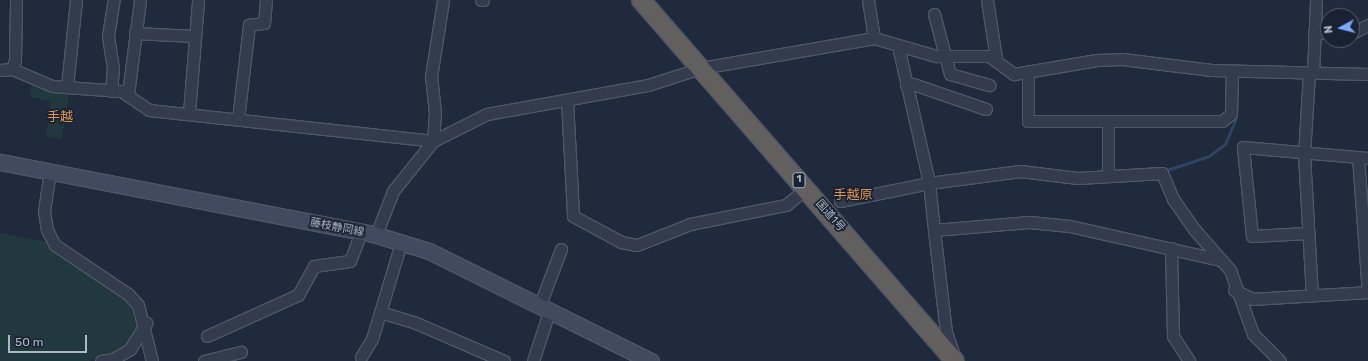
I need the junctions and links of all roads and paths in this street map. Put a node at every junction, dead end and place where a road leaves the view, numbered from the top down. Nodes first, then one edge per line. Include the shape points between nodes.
1 (16, 0) edge
2 (76, 0) edge
3 (114, 0) edge
4 (140, 0) edge
5 (198, 0) edge
6 (266, 0) edge
7 (443, 0) edge
8 (641, 0) edge
9 (868, 0) edge
10 (987, 0) edge
11 (1316, 0) edge
12 (934, 14) dead end
13 (135, 33) junction
14 (1314, 33) junction
15 (1320, 33) edge
16 (194, 36) junction
17 (874, 38) junction
18 (898, 46) junction
19 (947, 57) junction
20 (996, 58) junction
21 (701, 68) junction
22 (12, 69) junction
23 (0, 70) edge
24 (1232, 71) junction
25 (1028, 72) junction
26 (1311, 73) junction
27 (1368, 74) edge
28 (906, 85) junction
29 (989, 85) dead end
30 (67, 87) junction
31 (111, 90) junction
32 (128, 94) junction
33 (567, 100) junction
34 (986, 109) dead end
35 (189, 113) junction
36 (238, 119) junction
37 (1108, 121) junction
38 (433, 141) junction
39 (1304, 154) junction
40 (1363, 157) edge
41 (0, 162) edge
42 (50, 171) junction
43 (1108, 176) junction
44 (929, 184) junction
45 (806, 188) junction
46 (840, 201) dead end
47 (934, 230) junction
48 (361, 232) junction
49 (1307, 233) junction
50 (376, 235) junction
51 (401, 243) junction
52 (1171, 248) junction
53 (561, 249) dead end
54 (1221, 260) junction
55 (1234, 290) junction
56 (1368, 292) edge
57 (1312, 295) junction
58 (544, 310) junction
59 (380, 312) junction
60 (146, 323) junction
61 (207, 336) dead end
62 (241, 352) dead end
63 (361, 357) dead end
64 (101, 361) edge
65 (152, 361) edge
66 (204, 361) edge
67 (504, 361) edge
68 (533, 361) edge
69 (651, 361) edge
70 (956, 361) edge
71 (1189, 361) edge
72 (1280, 361) edge

1 - 22 street via 15,60
2 - 30 street
3 - 31 street via 108,36 113,68
4 - 13 street
5 - 16 street
6 - 36 street via 264,23 249,25
7 - 38 street via 431,77 435,113
8 - 21 highway, 国道1号 / 1
9 - 17 street
10 - 20 street
11 - 14 street
12 - 19 street
13 - 16 street
13 - 32 street
14 - 15 street
14 - 26 street
16 - 35 street
17 - 18 street
17 - 21 street
18 - 19 street
18 - 28 street
19 - 20 street
19 - 29 street via 950,74
20 - 25 street via 1007,72
21 - 33 street via 648,85
21 - 45 highway, 国道1号 / 1
22 - 23 street
22 - 30 street via 52,86
24 - 25 street via 1122,59 1097,60
24 - 26 street
24 - 37 street via 1231,114 1227,121
25 - 37 street via 1028,121
26 - 27 street
26 - 39 street
28 - 34 street via 914,84
28 - 44 street
30 - 31 street
31 - 32 street
32 - 35 street via 142,108
33 - 38 street via 493,112
33 - 45 street via 573,216 621,242 637,245 690,224 786,204
35 - 36 street
36 - 38 street
37 - 43 street
38 - 50 street via 393,192
39 - 40 street
39 - 49 street
39 - 49 street via 1243,147 1252,236
40 - 56 street
41 - 42 main road, 藤枝静岡線
42 - 48 main road, 藤枝静岡線
42 - 60 street via 44,211 47,230 55,245 128,294 138,305
43 - 44 street via 1078,178 1020,171
43 - 54 street via 1162,173 1177,205
44 - 46 street
44 - 47 street
45 - 70 highway, 国道1号 / 1
47 - 52 street via 1028,222 1070,226
47 - 70 street via 946,332
48 - 50 main road, 藤枝静岡線
48 - 61 street via 350,262 314,266 298,295
49 - 57 street
50 - 51 main road, 藤枝静岡線
51 - 58 main road, 藤枝静岡線 via 436,253
51 - 59 street
52 - 54 street
52 - 71 street via 1173,336
53 - 58 street
54 - 55 street via 1230,270
55 - 57 street via 1253,299
55 - 72 street via 1253,334
56 - 57 street
58 - 68 street
58 - 69 main road, 藤枝静岡線
59 - 63 street via 372,339
59 - 67 street via 416,323
60 - 64 street via 122,355
60 - 65 street
62 - 66 street

